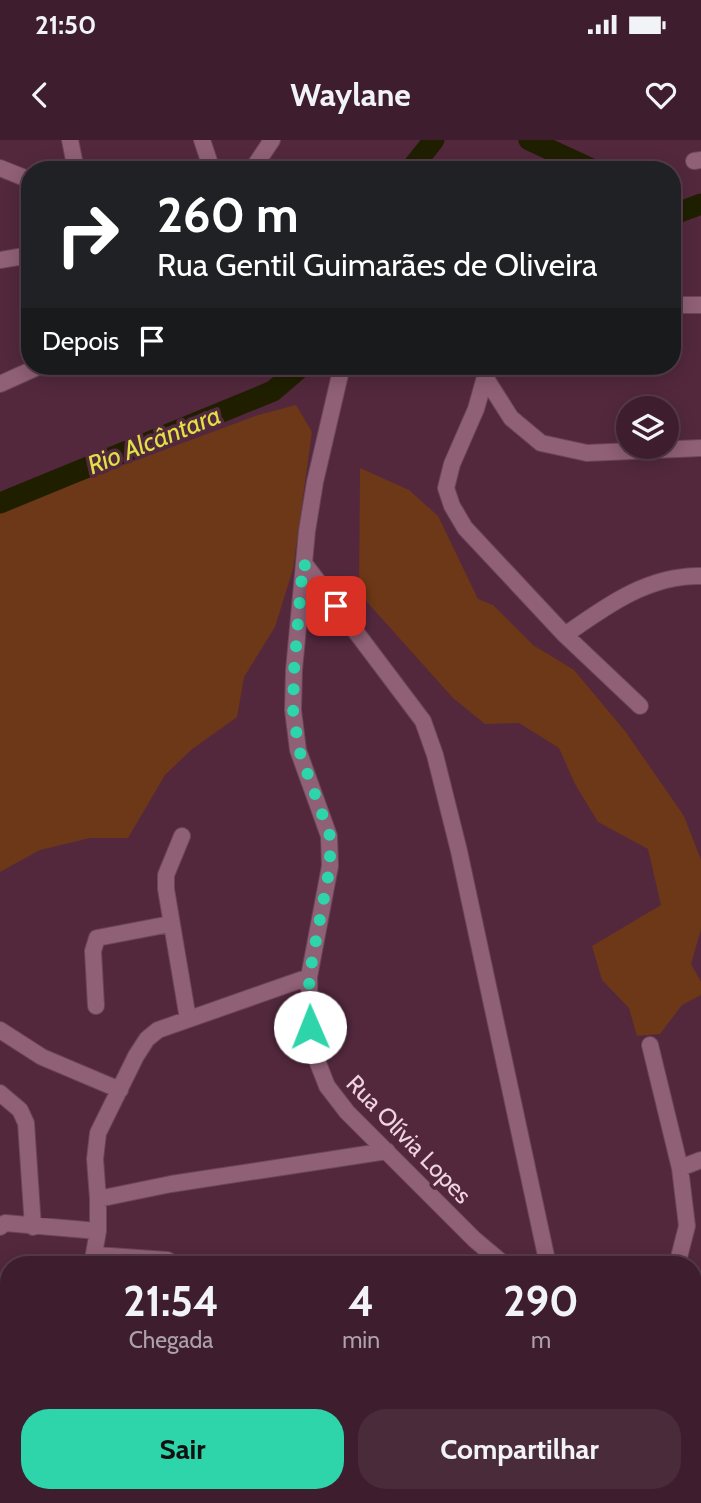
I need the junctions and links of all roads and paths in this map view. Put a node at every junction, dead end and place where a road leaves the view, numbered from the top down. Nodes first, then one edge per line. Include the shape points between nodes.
1 (70, 140) edge
2 (202, 140) edge
3 (272, 140) edge
4 (74, 161) edge
5 (209, 161) edge
6 (259, 161) edge
7 (0, 168) edge
8 (21, 176) edge
9 (21, 256) edge
10 (0, 260) edge
11 (701, 304) edge
12 (681, 305) edge
13 (21, 375) edge
14 (338, 375) edge
15 (482, 375) edge
16 (485, 375) edge
17 (0, 384) edge
18 (701, 448) edge
19 (303, 563) junction
20 (701, 576) edge
21 (565, 635) junction
22 (640, 706) dead end
23 (182, 836) dead end
24 (170, 924) junction
25 (309, 977) junction
26 (96, 1006) dead end
27 (188, 1019) junction
28 (0, 1030) edge
29 (650, 1045) dead end
30 (120, 1090) junction
31 (0, 1093) edge
32 (387, 1152) junction
33 (701, 1160) edge
34 (680, 1168) junction
35 (98, 1199) junction
36 (2, 1224) edge
37 (33, 1227) junction
38 (98, 1231) junction
39 (95, 1256) edge
40 (494, 1256) edge
41 (546, 1256) edge
42 (679, 1256) edge

1 - 4 street
2 - 5 street
3 - 6 street
7 - 8 street
9 - 10 street
11 - 12 street
13 - 17 street
14 - 19 street, Rua Olívia Lopes
15 - 21 street via 476,409 446,488 465,528
16 - 18 street via 511,418 541,443 587,453
19 - 25 street, Rua Olívia Lopes via 293,710 299,750 330,836 330,866
19 - 41 street via 414,707 435,755
20 - 21 street via 659,581 615,600
21 - 22 street
23 - 24 street via 166,875
24 - 26 street via 97,938 93,951
24 - 27 street
25 - 27 street
25 - 32 street, Rua Olívia Lopes via 310,1027 327,1086
27 - 30 street via 147,1039
28 - 30 street via 42,1057
29 - 34 street
30 - 35 street via 98,1133
31 - 37 street via 20,1110 26,1123
32 - 35 street
32 - 40 street, Rua Olívia Lopes
33 - 34 street
34 - 42 street via 687,1226
35 - 38 street
36 - 37 street
37 - 38 street
38 - 39 street

